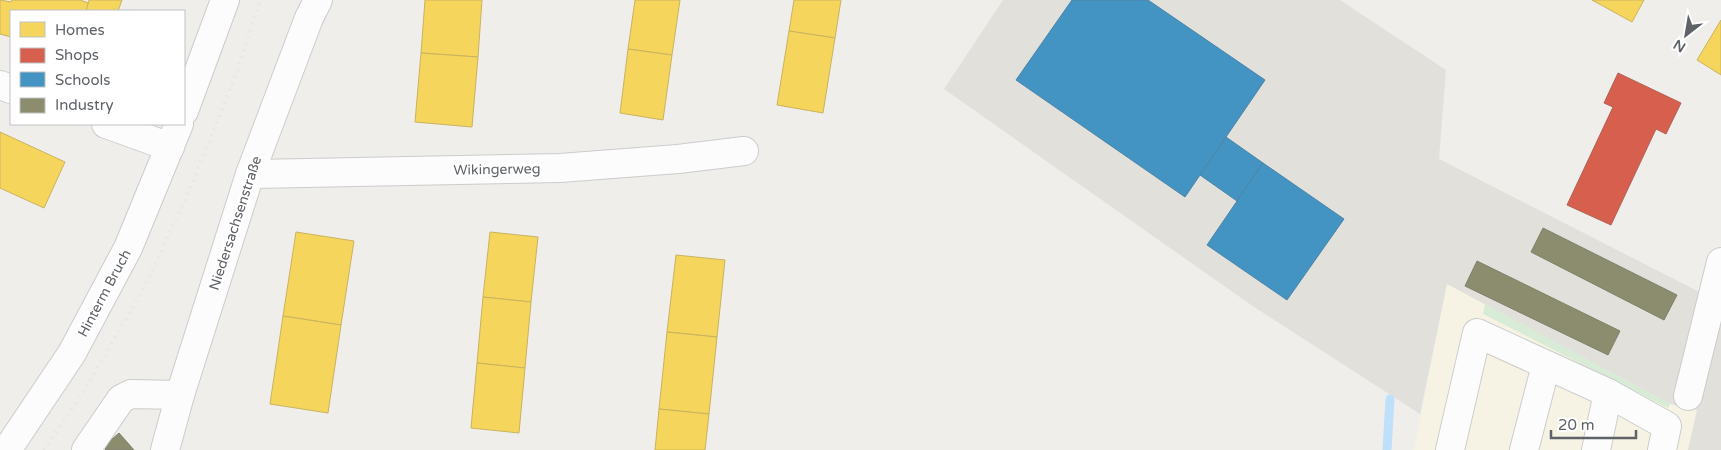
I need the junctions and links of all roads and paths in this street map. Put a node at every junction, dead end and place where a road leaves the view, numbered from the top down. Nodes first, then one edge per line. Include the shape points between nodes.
1 (225, 0) edge
2 (318, 0) edge
3 (185, 108) edge
4 (112, 125) edge
5 (175, 136) edge
6 (744, 151) dead end
7 (250, 174) junction
8 (1721, 262) edge
9 (1546, 364) junction
10 (1608, 393) junction
11 (180, 394) junction
12 (1688, 396) dead end
13 (7, 450) edge
14 (86, 450) edge
15 (165, 450) edge
16 (1450, 450) edge
17 (1524, 450) edge
18 (1596, 450) edge
19 (1662, 450) edge

1 - 3 street
2 - 7 street, Niedersachsenstraße
4 - 5 street
5 - 13 street, Hinterm Bruch via 128,248 72,353
6 - 7 street, Wikingerweg via 560,168
7 - 11 street, Niedersachsenstraße
8 - 12 street
9 - 10 street
9 - 16 street via 1477,333
9 - 17 street
10 - 18 street
10 - 19 street via 1667,426
11 - 14 street via 131,394 120,399
11 - 15 street, Niedersachsenstraße

